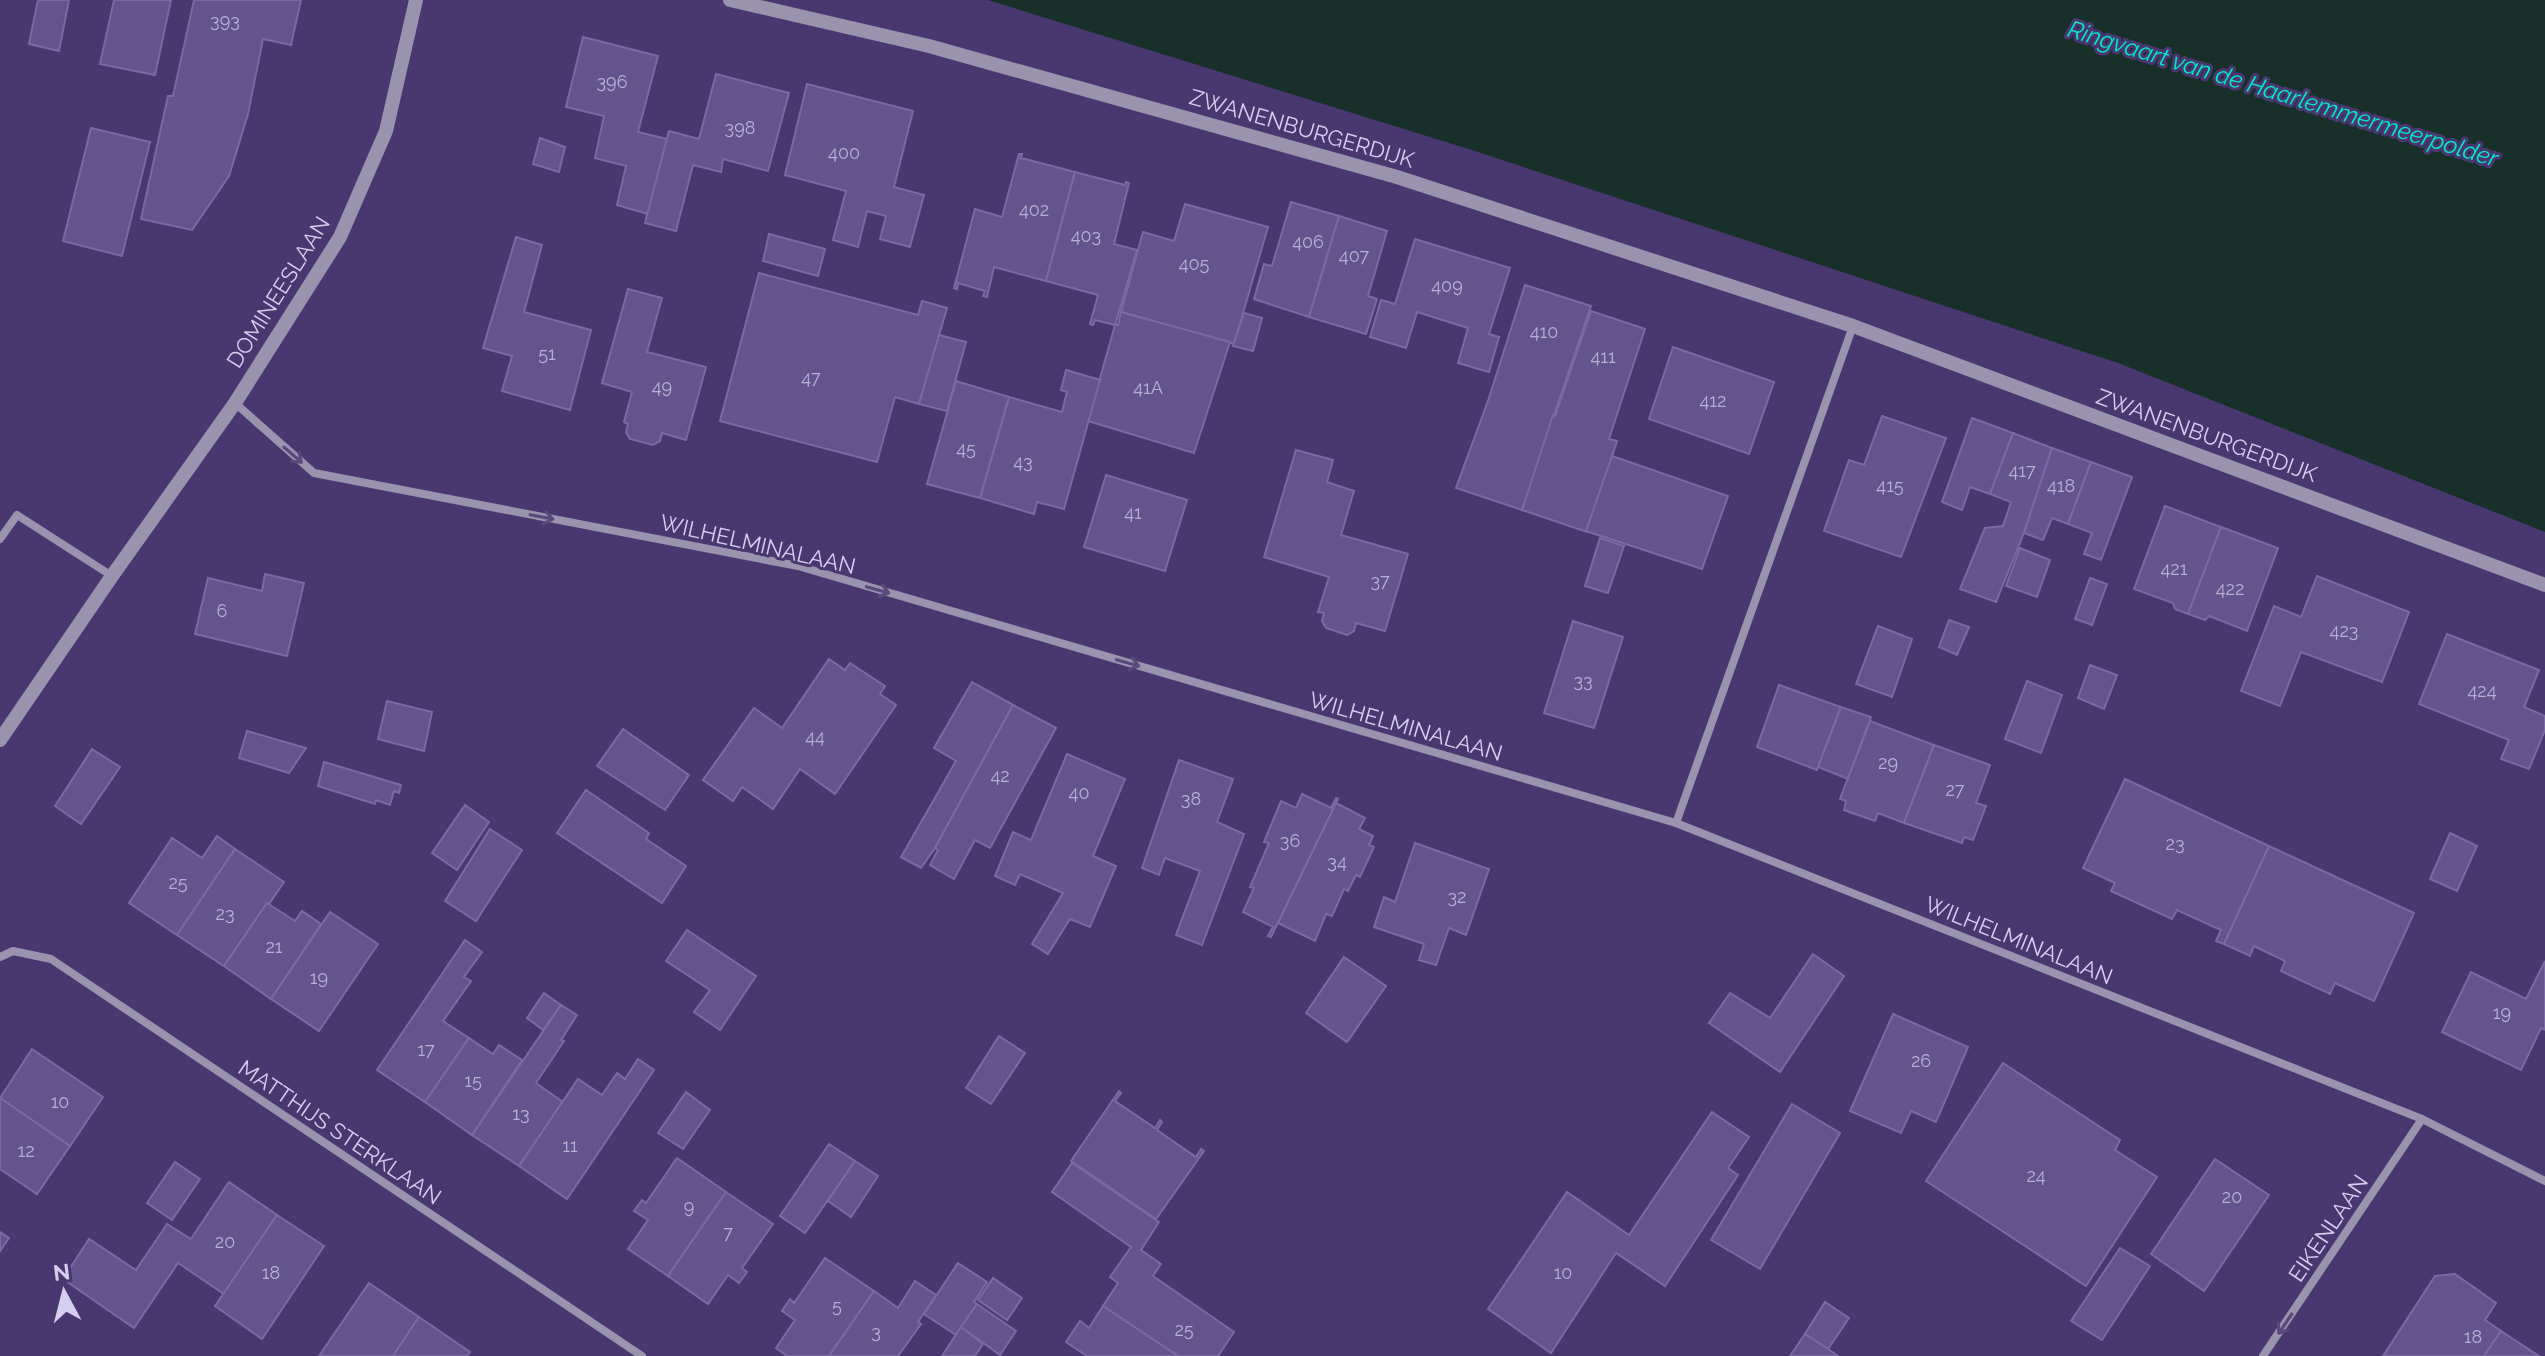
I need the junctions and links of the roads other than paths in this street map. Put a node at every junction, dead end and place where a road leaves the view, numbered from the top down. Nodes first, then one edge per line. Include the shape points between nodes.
1 (416, 0) edge
2 (730, 0) edge
3 (1853, 326) junction
4 (235, 403) junction
5 (0, 539) edge
6 (112, 576) junction
7 (2545, 585) edge
8 (0, 740) edge
9 (1676, 823) junction
10 (0, 957) edge
11 (2422, 1119) junction
12 (2545, 1181) edge
13 (642, 1356) edge
14 (2263, 1356) edge

1 - 4 street, DOMINEESLAAN via 386,131 340,237
2 - 3 street, ZWANENBURGERDIJK via 929,46 1397,177
3 - 7 street, ZWANENBURGERDIJK
3 - 9 street
4 - 6 street, DOMINEESLAAN
4 -> 9 street, WILHELMINALAAN via 314,473 798,566
5 - 6 street via 17,515
6 - 8 street, DOMINEESLAAN
9 - 11 street, WILHELMINALAAN
10 - 13 street, MATTHIJS STERKLAAN via 13,951 51,959
11 - 12 street, WILHELMINALAAN
11 -> 14 street, EIKENLAAN

